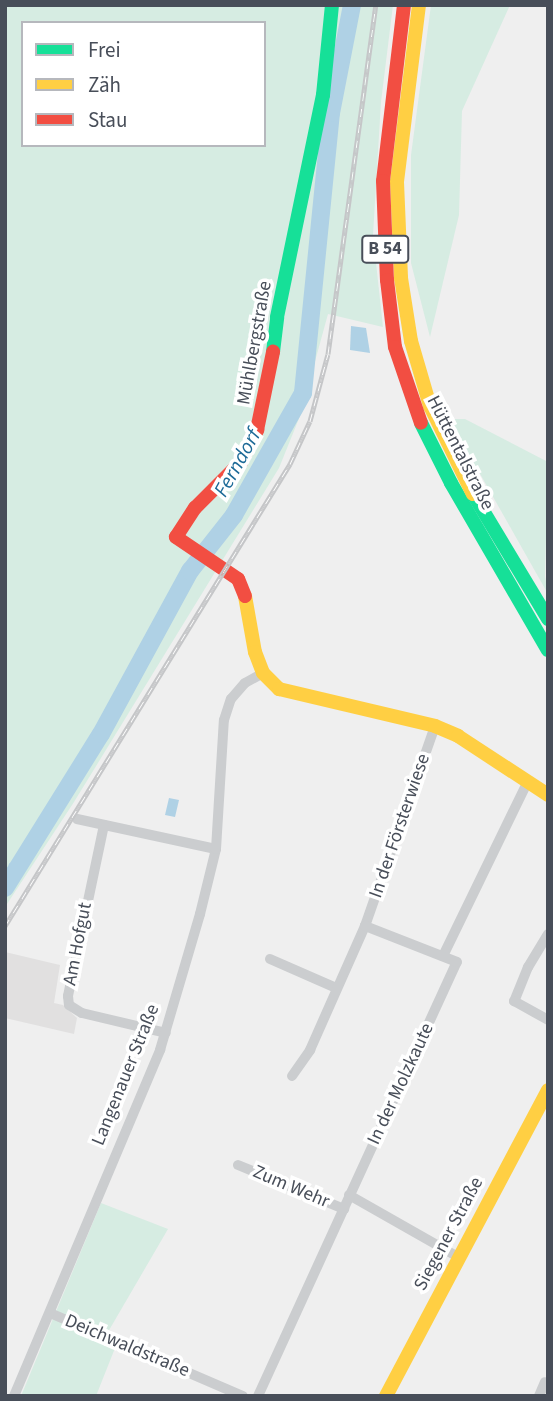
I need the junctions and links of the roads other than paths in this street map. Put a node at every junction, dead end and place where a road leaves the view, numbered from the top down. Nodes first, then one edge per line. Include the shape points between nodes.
1 (332, 5) edge
2 (404, 5) edge
3 (419, 5) edge
4 (548, 619) edge
5 (548, 650) edge
6 (263, 673) junction
7 (435, 726) junction
8 (528, 781) junction
9 (548, 795) edge
10 (77, 820) dead end
11 (104, 825) junction
12 (216, 849) junction
13 (365, 926) junction
14 (548, 934) edge
15 (443, 956) junction
16 (270, 959) dead end
17 (336, 988) junction
18 (548, 1020) edge
19 (166, 1033) junction
20 (292, 1076) dead end
21 (548, 1090) edge
22 (238, 1165) dead end
23 (349, 1195) junction
24 (344, 1209) junction
25 (458, 1257) junction
26 (50, 1313) junction
27 (545, 1382) dead end
28 (14, 1396) edge
29 (243, 1396) edge
30 (258, 1396) edge
31 (386, 1396) edge
32 (540, 1396) edge

1 - 6 main road, Mühlbergstraße via 323,95 264,407 241,462 195,508 176,537 238,579
2 - 5 main road, Hüttentalstraße / B 54 via 383,181 395,348 414,409 451,483
3 - 4 main road, Hüttentalstraße / B 54 via 397,182 401,278 411,341 430,405 463,476
6 - 7 main road via 279,689
6 - 12 street, Langenauer Straße via 245,683 231,699 223,720
7 - 8 main road
7 - 13 street, In der Försterwiese
8 - 9 main road
8 - 15 street
10 - 11 street
11 - 12 street
11 - 19 street, Am Hofgut via 69,1005 82,1013
12 - 19 street, Langenauer Straße
13 - 15 street
13 - 17 street, In der Försterwiese
14 - 18 street via 514,1001
15 - 23 street, In der Molzkaute via 457,962
16 - 17 street
17 - 20 street, In der Försterwiese via 310,1049
19 - 26 street, Langenauer Straße
21 - 25 main road, Siegener Straße
22 - 24 street, Zum Wehr
23 - 24 street, In der Molzkaute
23 - 25 street, Zum Wehr
24 - 30 street, In der Molzkaute
25 - 31 main road, Siegener Straße
26 - 28 street, Langenauer Straße
26 - 29 street, Deichwaldstraße
27 - 32 street

